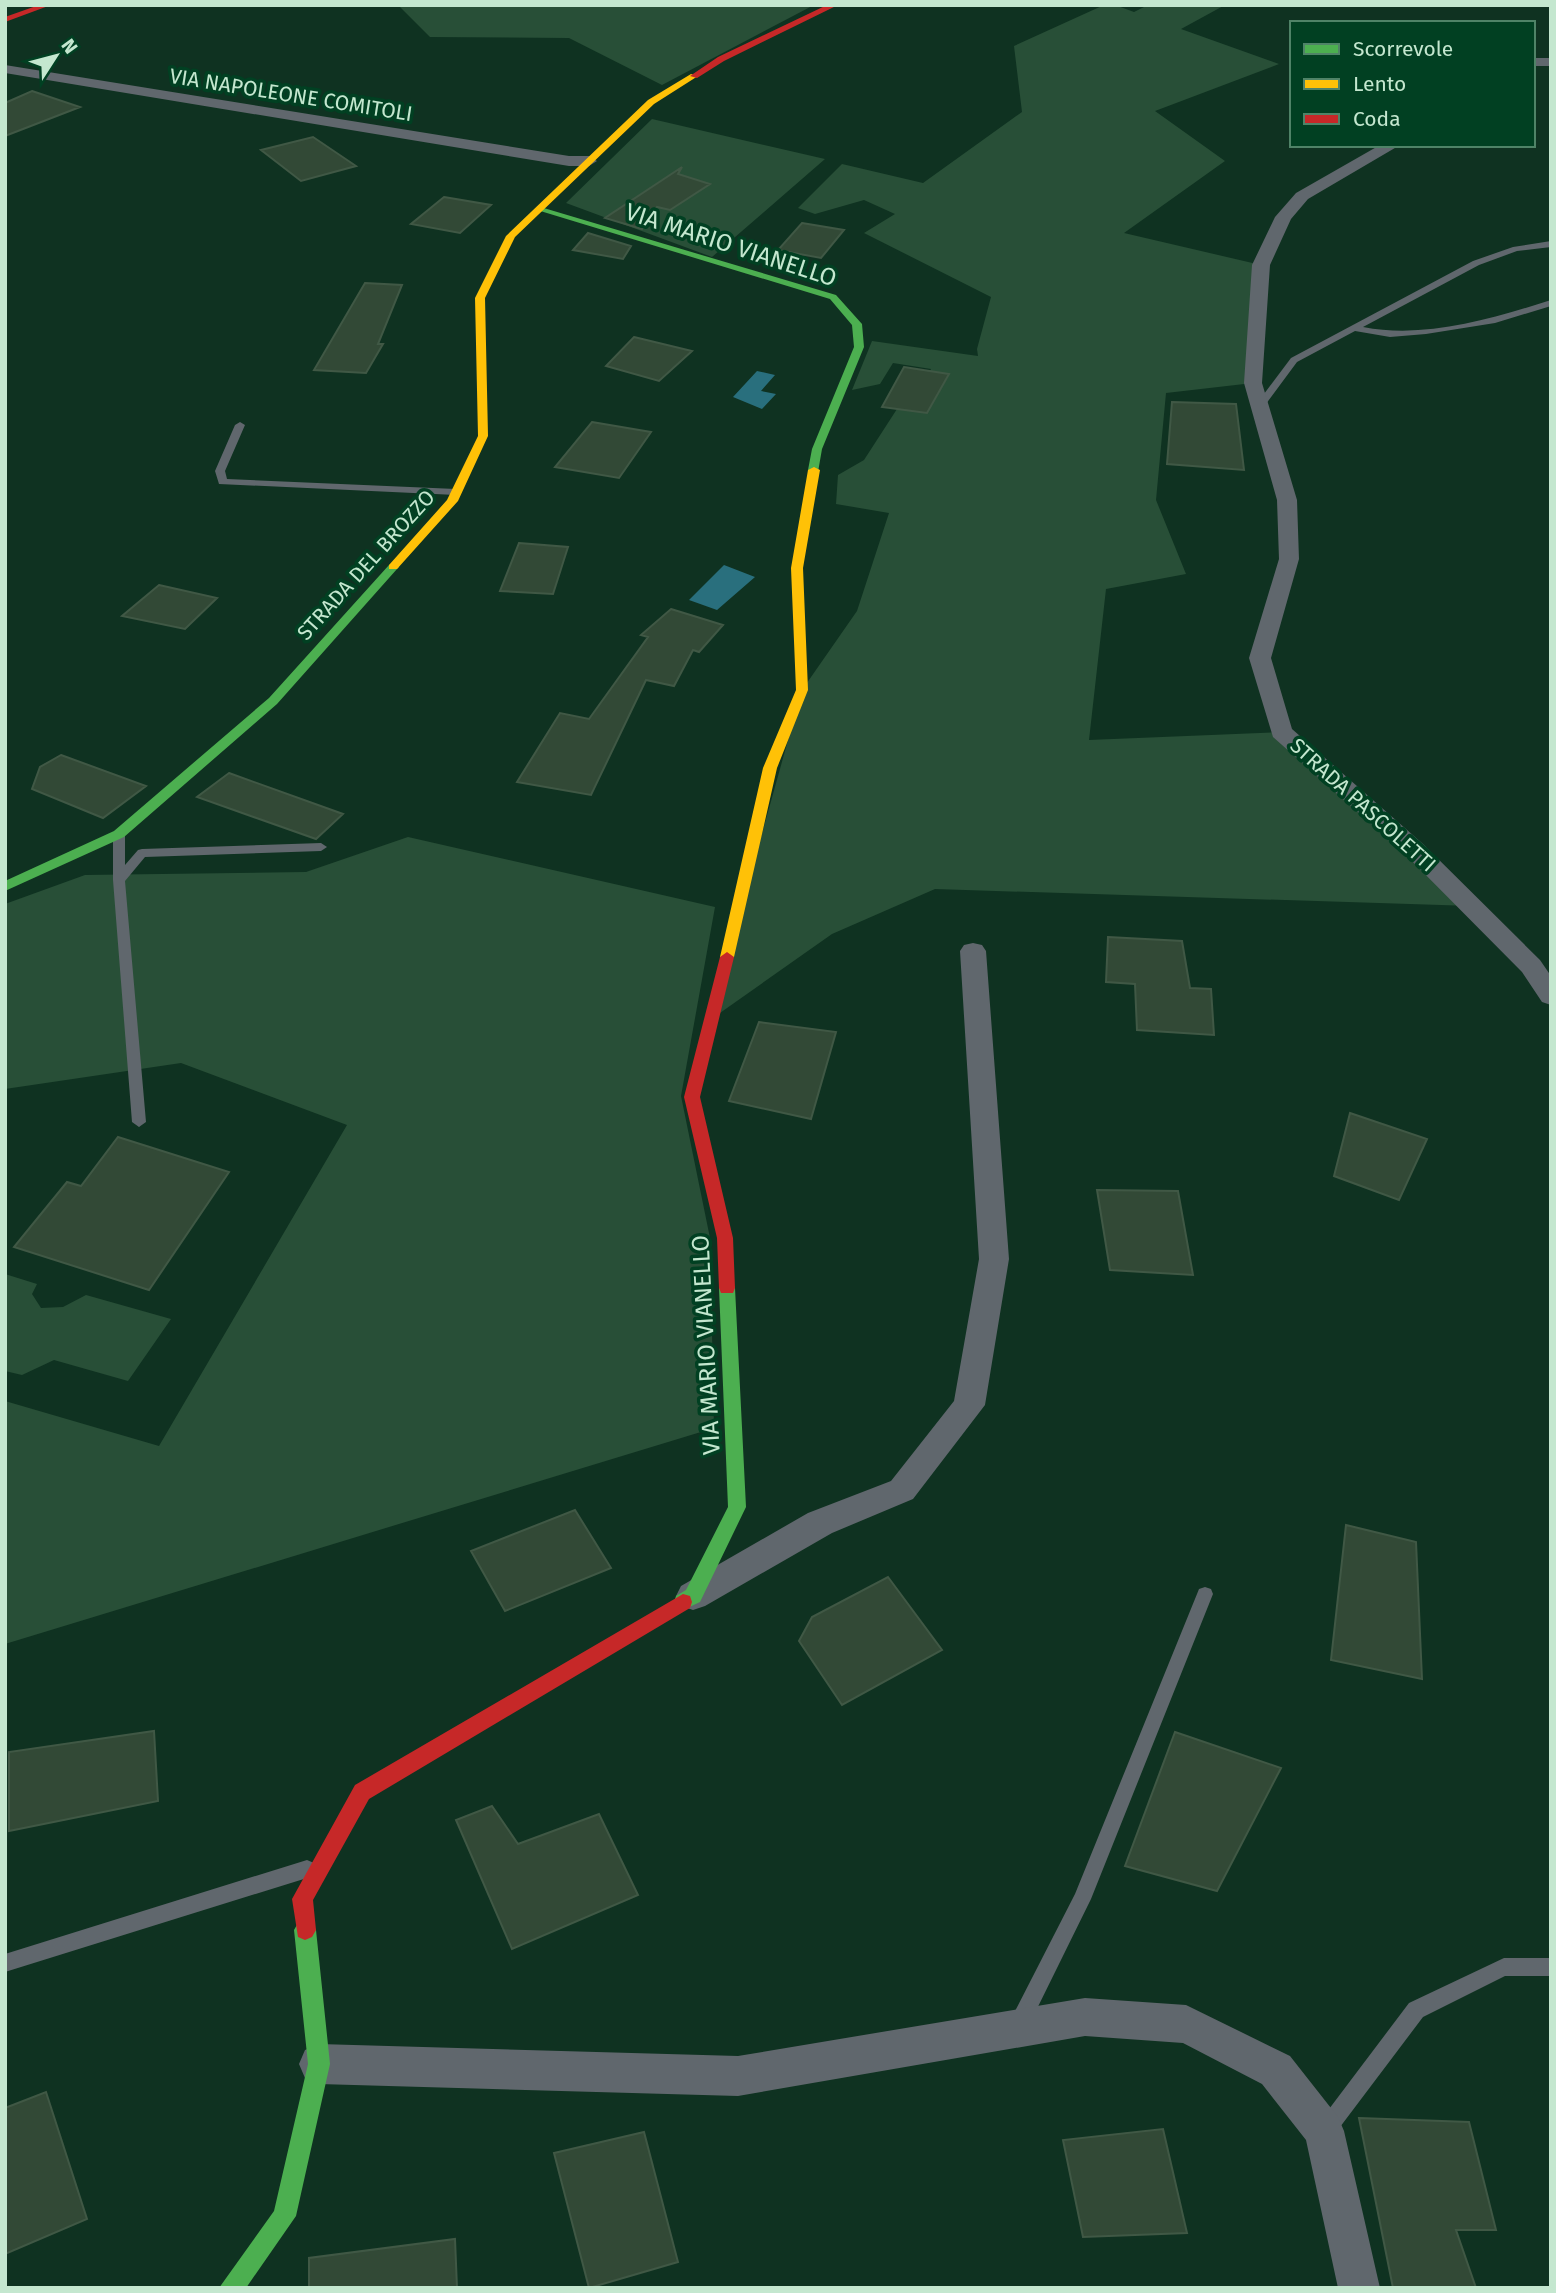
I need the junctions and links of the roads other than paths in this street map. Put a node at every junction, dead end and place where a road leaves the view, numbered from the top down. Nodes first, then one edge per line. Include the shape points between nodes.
1 (834, 5) edge
2 (40, 8) edge
3 (5, 22) edge
4 (5, 69) edge
5 (1389, 147) edge
6 (589, 162) junction
7 (540, 208) junction
8 (1550, 245) edge
9 (1551, 303) edge
10 (1353, 328) junction
11 (1260, 406) junction
12 (240, 425) dead end
13 (456, 492) junction
14 (119, 834) junction
15 (321, 847) dead end
16 (120, 880) junction
17 (5, 887) edge
18 (973, 951) dead end
19 (1551, 996) edge
20 (139, 1122) dead end
21 (1205, 1594) dead end
22 (693, 1596) junction
23 (322, 1865) junction
24 (5, 1962) edge
25 (1551, 1967) edge
26 (1017, 2028) junction
27 (319, 2064) junction
28 (1324, 2132) junction
29 (232, 2288) edge
30 (1359, 2288) edge

1 - 6 street, STRADA DEL BROZZO via 721,60 650,103
2 - 3 street
4 - 6 street, VIA NAPOLEONE COMITOLI
5 - 11 street, STRADA PASCOLETTI via 1303,196 1283,217 1261,265 1253,383
6 - 7 street, STRADA DEL BROZZO
7 - 13 street, STRADA DEL BROZZO via 511,236 481,298 483,436
7 - 22 street, VIA MARIO VIANELLO via 833,297 856,324 859,348 817,449 797,568 802,690 770,768 692,1097 725,1238 737,1507
8 - 10 lane via 1516,249 1476,263
9 - 10 lane via 1438,328 1390,334
10 - 11 lane via 1294,360
11 - 19 street, STRADA PASCOLETTI via 1287,500 1289,559 1260,659 1281,732 1414,849 1531,966
12 - 13 lane via 220,471 223,482
13 - 14 street, STRADA DEL BROZZO via 273,701
14 - 16 lane
14 - 17 street, STRADA DEL BROZZO
15 - 16 lane via 142,853
16 - 20 lane
18 - 22 street via 994,1259 969,1405 902,1490 821,1523
21 - 26 lane via 1082,1899
22 - 23 street via 362,1792
23 - 24 lane
23 - 27 street via 302,1899
25 - 28 lane via 1504,1967 1416,2010
26 - 27 street via 738,2076
26 - 28 street via 1085,2017 1186,2024 1276,2070
27 - 29 street via 284,2216
28 - 30 street

